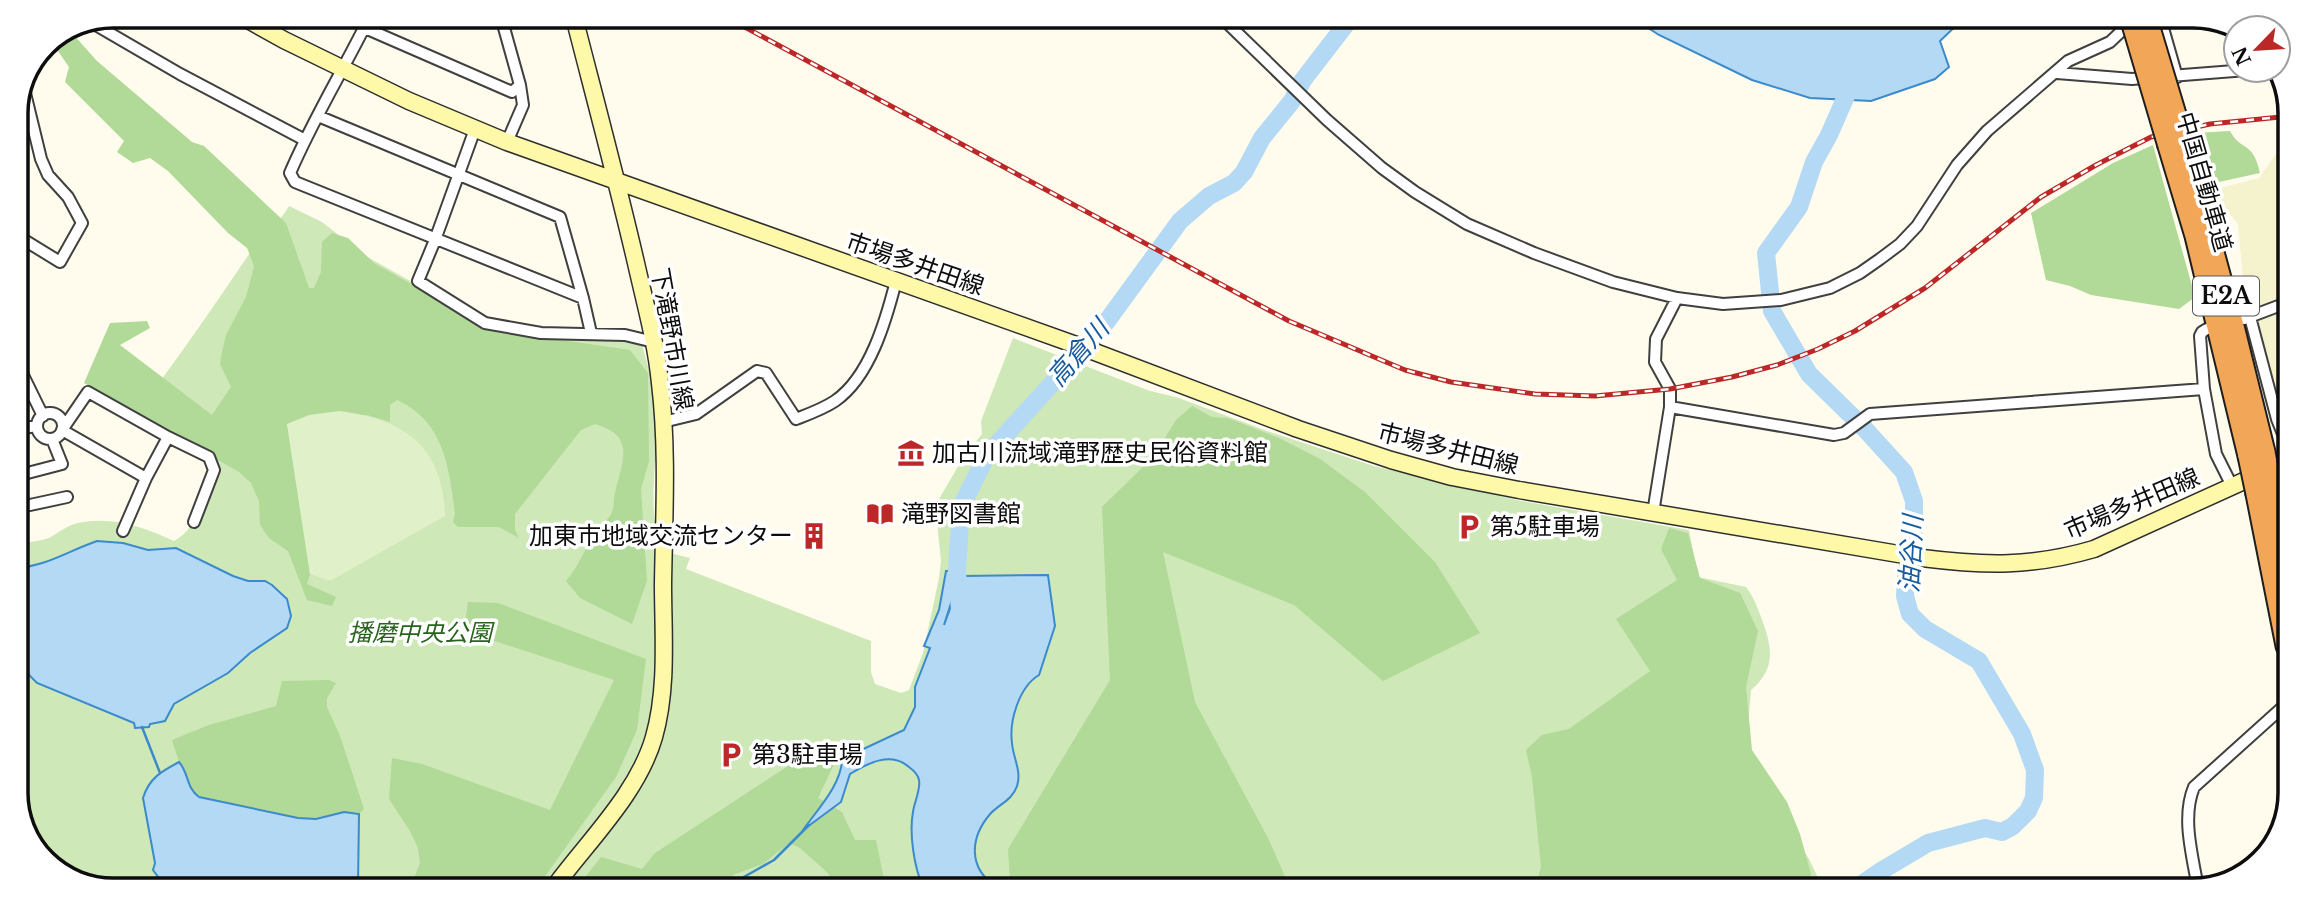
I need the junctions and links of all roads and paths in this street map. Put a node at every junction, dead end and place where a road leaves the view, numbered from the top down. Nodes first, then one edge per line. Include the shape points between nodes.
1 (264, 28) edge
2 (365, 28) joint
3 (504, 28) edge
4 (577, 28) edge
5 (1232, 28) edge
6 (2125, 28) edge
7 (2135, 28) edge
8 (2150, 28) edge
9 (2163, 28) edge
10 (103, 29) edge
11 (344, 69) junction
12 (2222, 72) edge
13 (2057, 73) junction
14 (2177, 77) junction
15 (520, 85) junction
16 (29, 108) edge
17 (318, 116) junction
18 (475, 128) junction
19 (305, 140) junction
20 (507, 142) junction
21 (2176, 144) junction
22 (459, 175) junction
23 (617, 182) junction
24 (435, 240) junction
25 (28, 242) edge
26 (896, 281) junction
27 (583, 298) junction
28 (1677, 298) junction
29 (2278, 306) edge
30 (2207, 329) dead end
31 (591, 333) junction
32 (654, 342) junction
33 (2204, 389) junction
34 (28, 391) edge
35 (1670, 407) junction
36 (40, 421) junction
37 (2278, 421) edge
38 (663, 422) junction
39 (28, 425) edge
40 (62, 430) junction
41 (168, 437) junction
42 (52, 439) junction
43 (2278, 465) edge
44 (28, 473) edge
45 (146, 478) junction
46 (2232, 486) junction
47 (2264, 492) junction
48 (67, 497) dead end
49 (28, 505) edge
50 (1653, 513) junction
51 (194, 522) dead end
52 (123, 531) dead end
53 (2278, 535) edge
54 (2278, 590) edge
55 (2278, 711) edge
56 (561, 878) edge
57 (2196, 878) edge

1 - 11 main road
2 - 11 street
2 - 15 street via 512,92
3 - 15 street
4 - 23 main road, 下滝野市川線
5 - 28 street via 1382,168 1467,224 1613,282
6 - 13 street via 2110,42 2068,61
7 - 21 highway, 中国自動車道 / E2A, bridge
8 - 21 highway, 中国自動車道 / E2A, bridge
9 - 14 street
10 - 19 street
11 - 17 street
11 - 18 main road
12 - 14 street
13 - 14 street
13 - 28 street via 1987,131 1957,165 1917,226 1860,273 1830,288 1781,300 1723,304
15 - 20 street via 523,105
16 - 25 street via 48,175 68,197 82,223 60,262
17 - 19 street
17 - 22 street
18 - 20 main road
18 - 22 street
19 - 24 street via 290,173 295,182
20 - 23 main road
21 - 47 highway, 中国自動車道 / E2A, bridge via 2195,236
22 - 24 street
22 - 27 street via 560,217
23 - 26 main road, 市場多井田線
23 - 32 main road, 下滝野市川線
24 - 27 street
24 - 31 street via 418,281 485,323 541,333
26 - 38 street via 873,351 838,399 796,419 766,373 757,371 696,414
26 - 50 main road, 市場多井田線 via 1391,460 1452,477
27 - 31 street
28 - 35 street via 1656,339 1655,362 1670,389
29 - 37 street via 2246,318
30 - 33 street via 2200,336
31 - 32 street
32 - 38 main road, 下滝野市川線
33 - 35 street via 1870,414 1834,435
33 - 46 street via 2216,454
34 - 36 street
35 - 50 street
36 - 39 street
36 - 40 street via 57,416
36 - 42 street via 41,436
38 - 56 main road, 下滝野市川線 via 664,647 654,737 628,790
40 - 41 street via 88,392
40 - 42 street
40 - 45 street
41 - 45 street
41 - 51 street via 209,457 214,470
42 - 44 street via 62,464
43 - 46 main road, 市場多井田線
45 - 52 street
46 - 50 main road, 市場多井田線 via 2123,537 2063,558 2031,563 1922,558
47 - 53 highway, 中国自動車道 / E2A
47 - 54 highway, 中国自動車道 / E2A
48 - 49 street
55 - 57 street via 2194,788 2188,800

